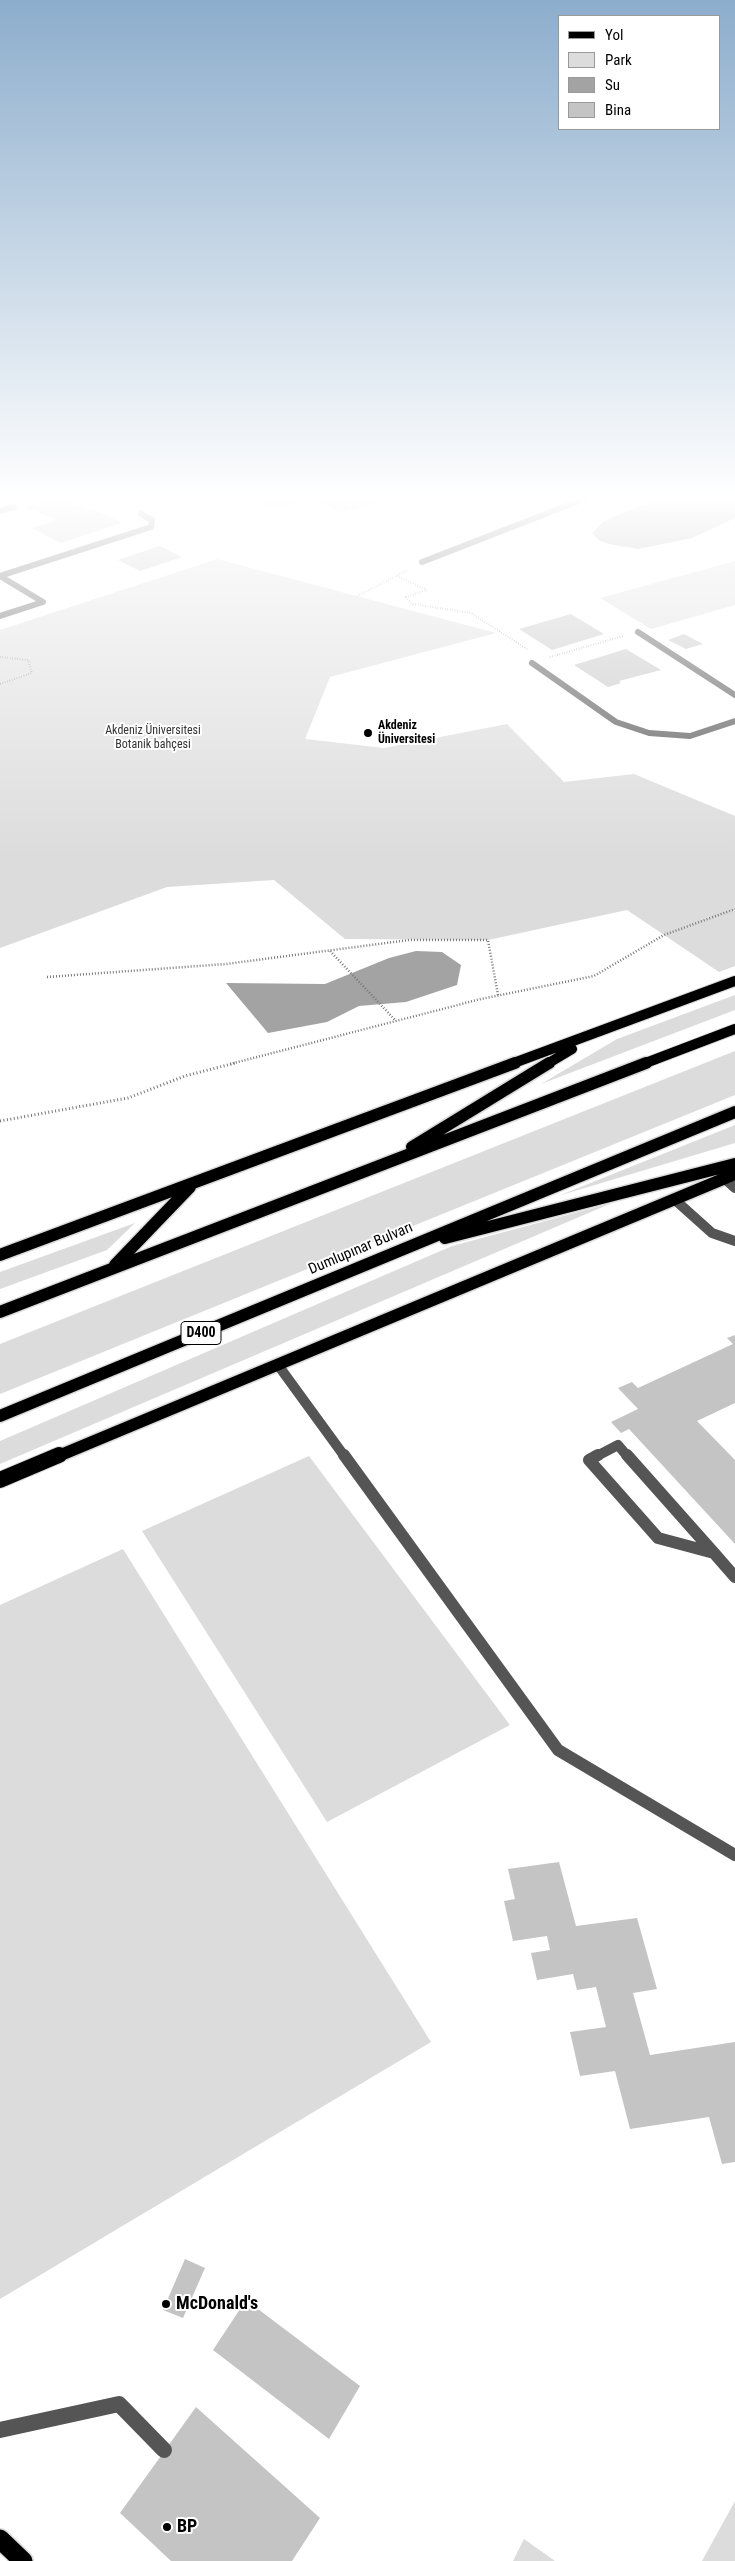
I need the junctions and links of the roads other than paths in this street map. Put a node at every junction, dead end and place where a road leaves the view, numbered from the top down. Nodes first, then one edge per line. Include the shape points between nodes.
1 (638, 632) road end
2 (532, 663) road end
3 (735, 695) edge
4 (735, 721) edge
5 (735, 981) edge
6 (735, 1029) edge
7 (598, 1033) junction
8 (735, 1112) edge
9 (385, 1163) junction
10 (735, 1164) edge
11 (730, 1176) edge
12 (193, 1184) junction
13 (735, 1188) edge
14 (674, 1199) junction
15 (735, 1241) edge
16 (402, 1249) junction
17 (0, 1255) edge
18 (112, 1268) junction
19 (0, 1312) edge
20 (278, 1365) junction
21 (0, 1416) edge
22 (0, 1480) edge
23 (714, 1554) junction
24 (735, 1577) edge
25 (735, 1855) edge
26 (0, 2430) edge
27 (164, 2450) dead end
28 (0, 2539) edge
29 (23, 2561) edge

1 - 3 street
2 - 4 street via 616,722 649,733 690,736
5 - 7 main road
6 - 9 main road
7 - 9 main road
7 - 12 main road
8 - 16 main road, Dumlupınar Bulvarı / D400
9 - 18 main road
10 - 16 main road
11 - 13 street
11 - 14 main road
12 - 17 main road
12 - 18 main road
14 - 15 street via 712,1233
14 - 20 main road
16 - 21 main road, Dumlupınar Bulvarı / D400
18 - 19 main road
20 - 22 main road
20 - 25 street via 558,1750
23 - 23 street via 658,1538 589,1460 618,1446
23 - 24 street
26 - 27 street via 119,2404
28 - 29 main road

